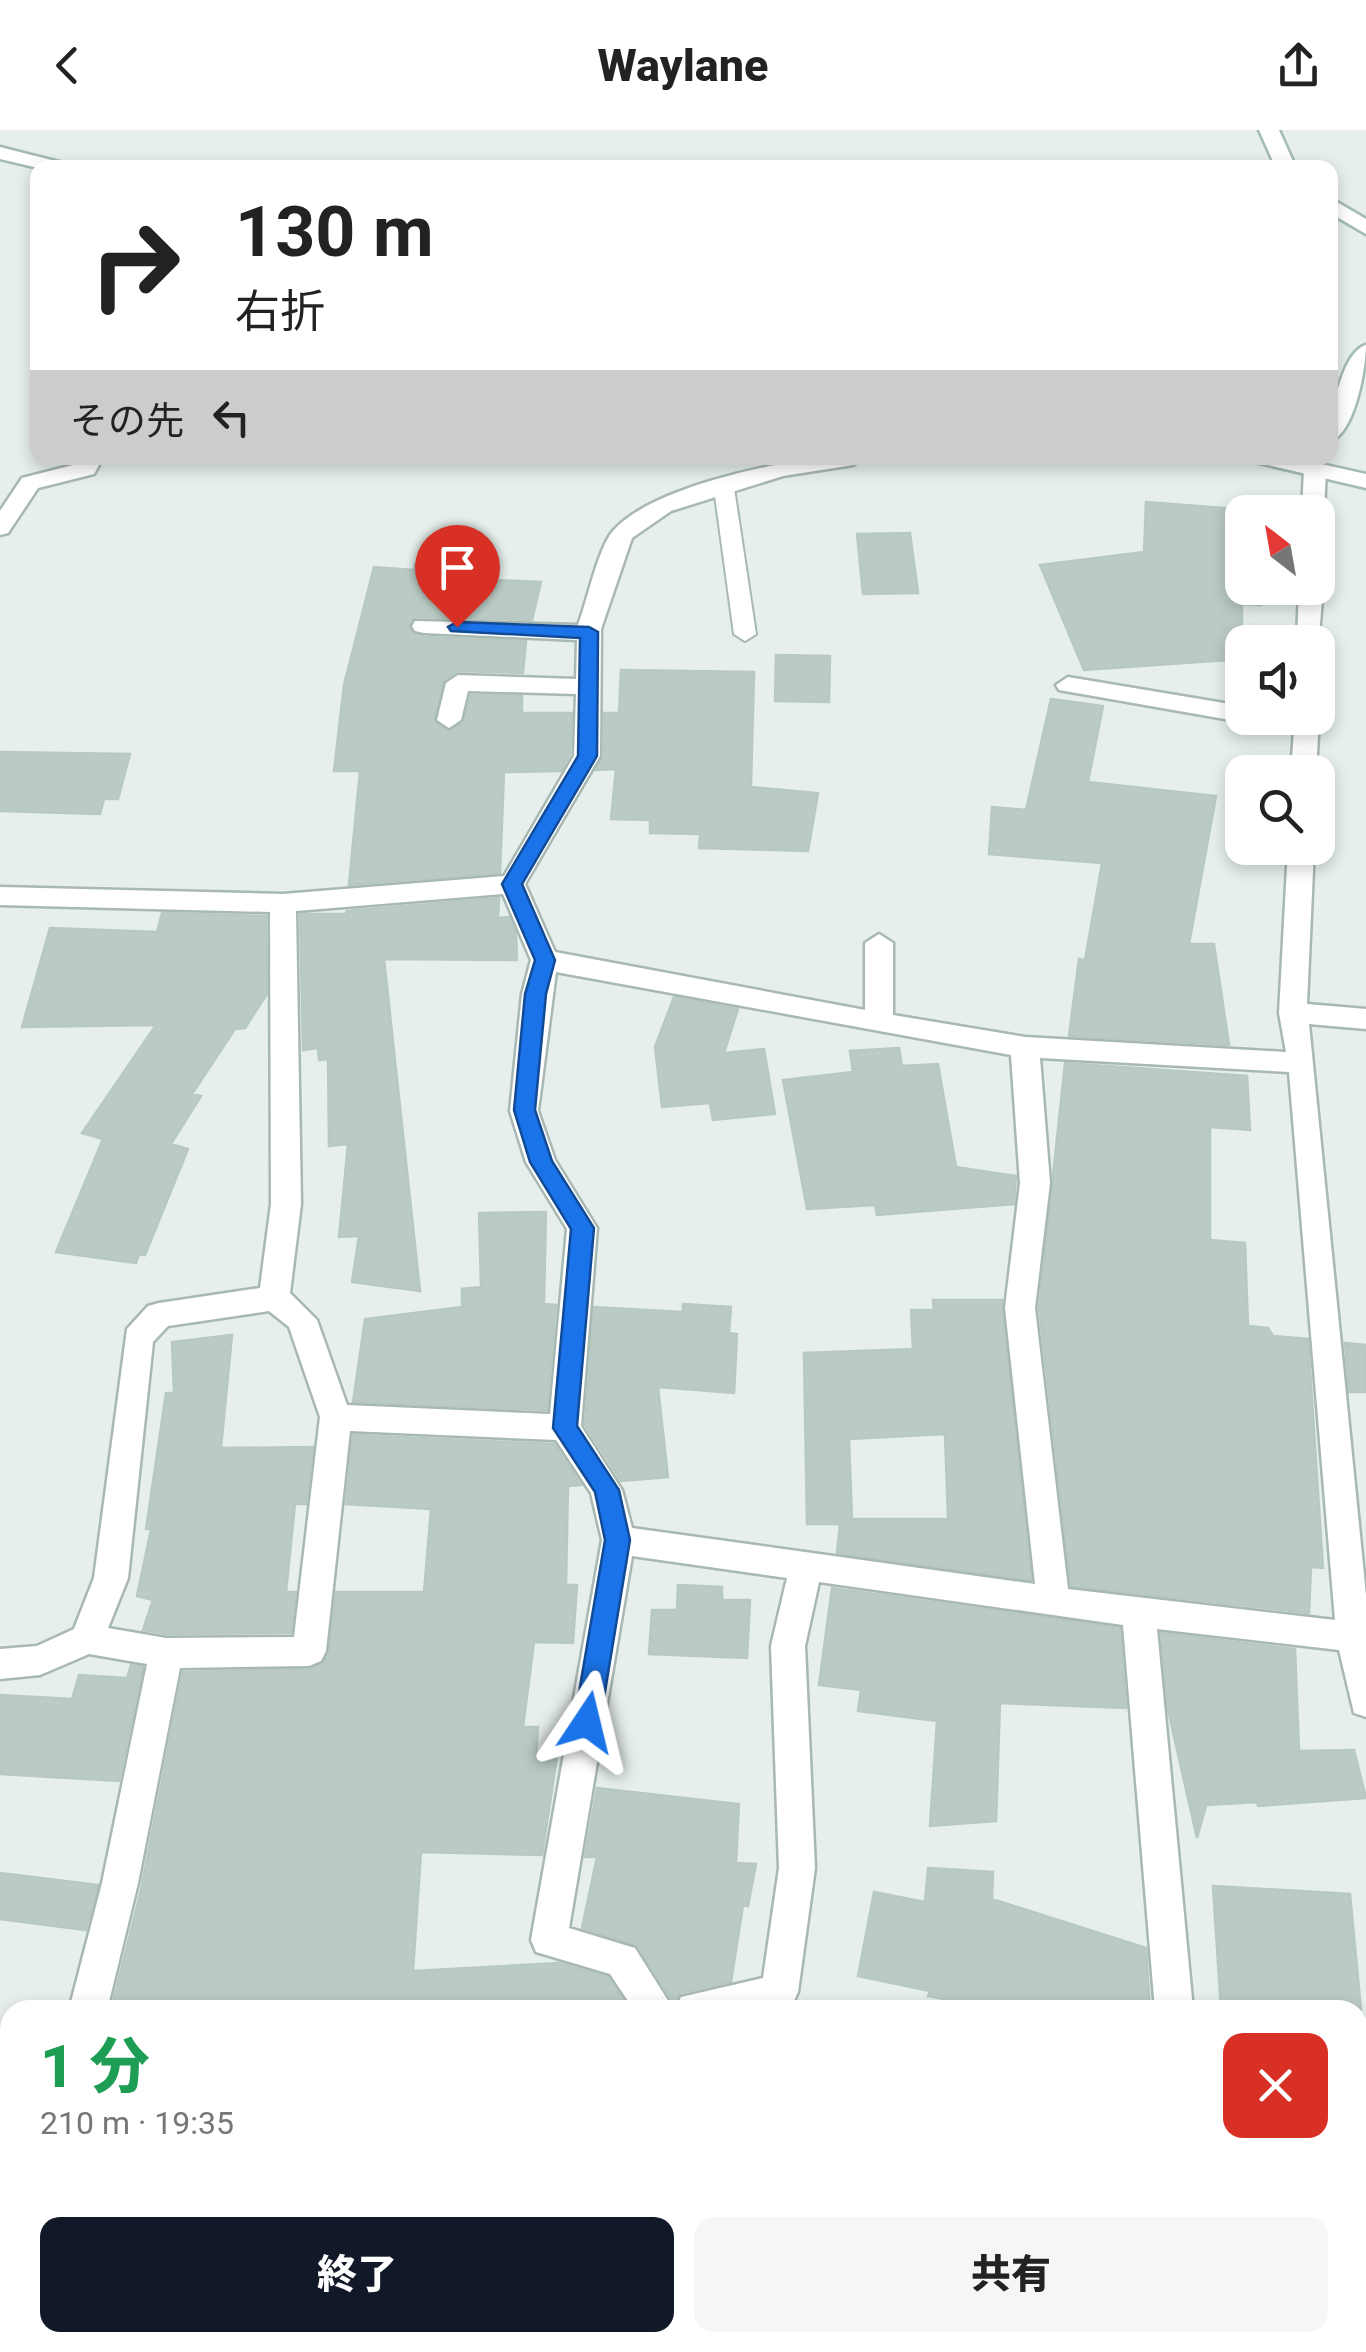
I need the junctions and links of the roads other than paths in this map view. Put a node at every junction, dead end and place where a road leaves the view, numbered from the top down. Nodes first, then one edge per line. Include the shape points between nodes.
1 (1269, 130) edge
2 (0, 153) edge
3 (30, 160) edge
4 (1282, 160) edge
5 (1338, 209) edge
6 (1365, 226) edge
7 (1366, 351) edge
8 (1338, 416) edge
9 (88, 465) edge
10 (778, 465) edge
11 (1317, 465) edge
12 (1322, 465) edge
13 (1366, 481) edge
14 (724, 488) junction
15 (1314, 495) edge
16 (0, 528) edge
17 (424, 626) dead end
18 (589, 632) junction
19 (745, 634) dead end
20 (1068, 685) dead end
21 (588, 687) junction
22 (1225, 711) edge
23 (449, 720) dead end
24 (1300, 865) edge
25 (512, 884) junction
26 (0, 896) edge
27 (283, 903) junction
28 (879, 943) dead end
29 (545, 960) junction
30 (1293, 1013) junction
31 (1366, 1019) edge
32 (880, 1023) junction
33 (1025, 1047) junction
34 (1302, 1063) junction
35 (274, 1298) junction
36 (336, 1417) junction
37 (565, 1428) junction
38 (618, 1540) junction
39 (1358, 1563) edge
40 (806, 1566) junction
41 (1053, 1600) junction
42 (1139, 1613) junction
43 (1353, 1637) junction
44 (87, 1639) junction
45 (166, 1653) junction
46 (0, 1664) edge
47 (1366, 1702) edge
48 (91, 2000) edge
49 (648, 2000) edge
50 (741, 2000) edge
51 (1173, 2000) edge

1 - 4 street
2 - 3 street
5 - 6 street
7 - 8 street
9 - 16 street via 30,483
10 - 14 street
11 - 15 street
12 - 13 street
14 - 18 street via 663,506 622,534
14 - 19 lane
17 - 18 street
18 - 21 street
20 - 22 street
21 - 23 street via 458,683
21 - 25 street via 587,756
24 - 30 street
25 - 27 street
25 - 29 street
26 - 27 street
27 - 35 street via 286,1204
28 - 32 street
29 - 32 street
29 - 37 street via 524,1110 541,1162 582,1228
30 - 31 street
30 - 34 street
32 - 33 street
33 - 34 street
33 - 41 street via 1035,1183 1020,1308
34 - 39 street
35 - 36 street via 302,1320
35 - 44 street via 159,1315 138,1338 111,1578
36 - 37 street
36 - 45 street via 309,1651
37 - 38 street via 606,1490
38 - 40 street
38 - 49 street via 549,1940 622,1960
39 - 43 street
40 - 41 street
40 - 50 street via 788,1646 797,1868 779,1992
41 - 42 street
42 - 43 street
42 - 51 street
43 - 47 street
44 - 45 street
44 - 46 street via 40,1660
45 - 48 street

